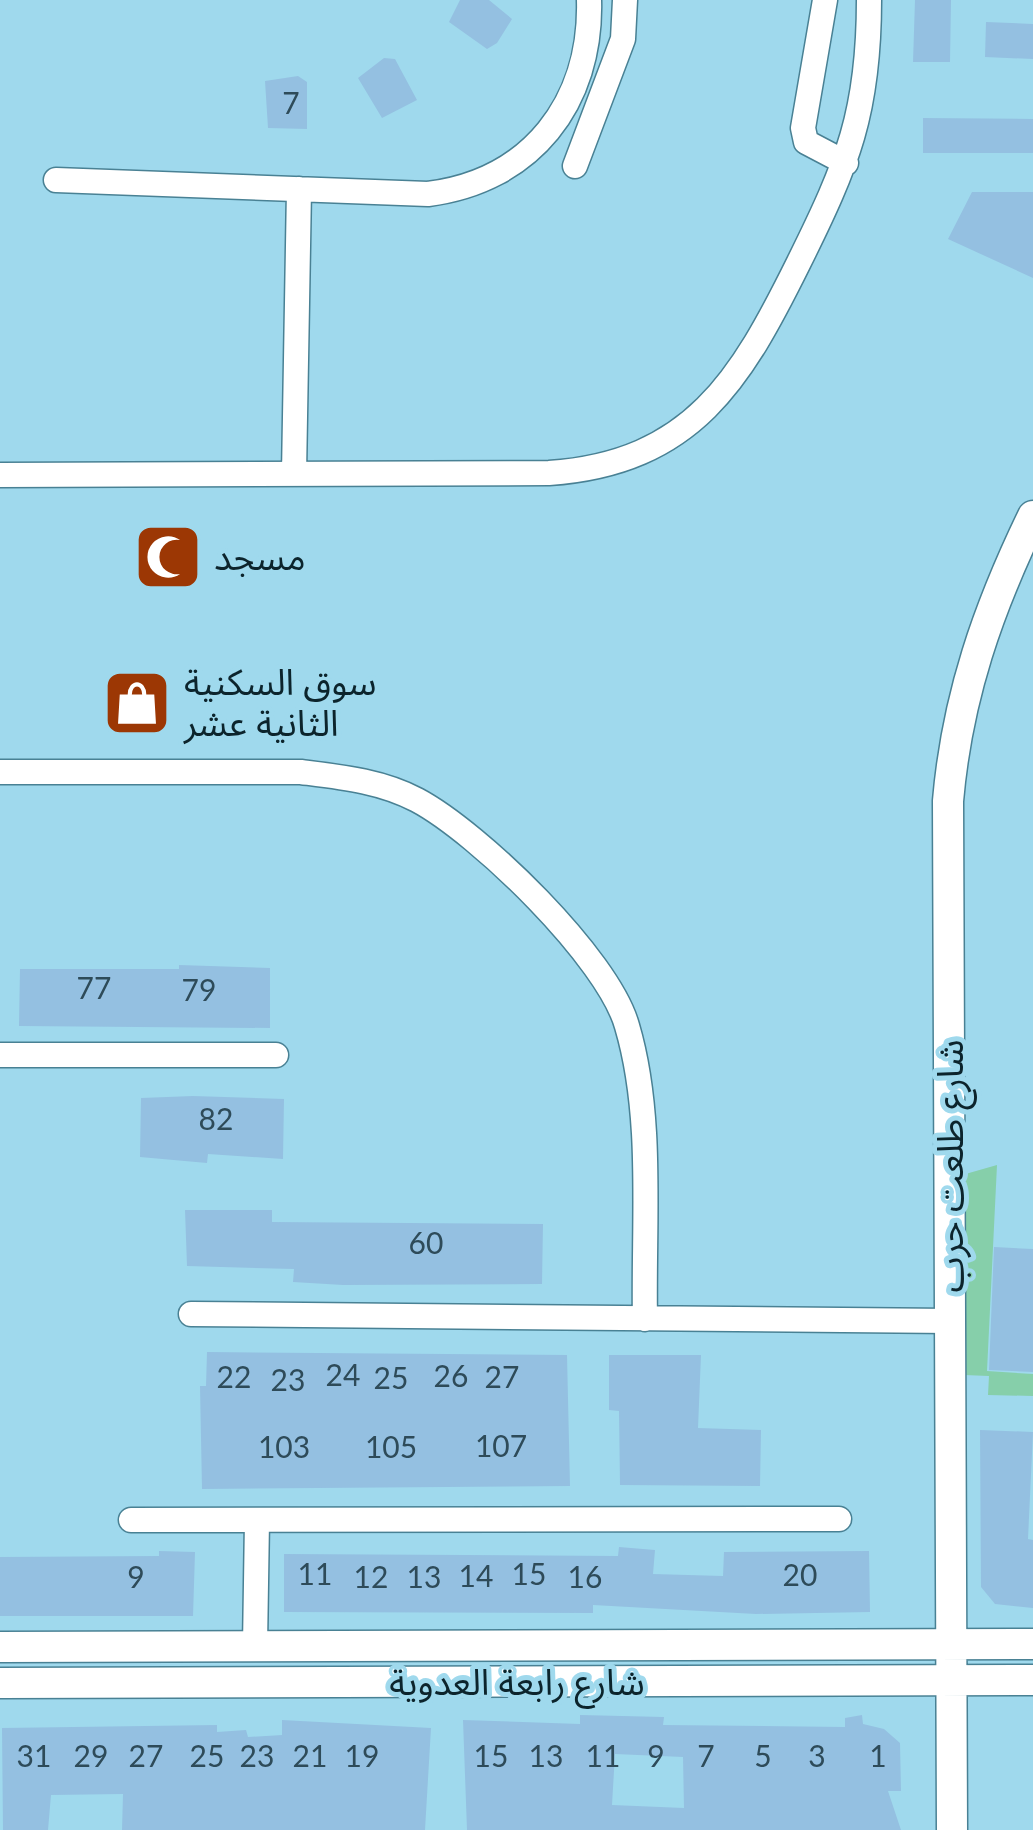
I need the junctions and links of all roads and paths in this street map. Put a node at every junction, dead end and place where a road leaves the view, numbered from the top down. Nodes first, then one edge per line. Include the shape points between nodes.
1 (589, 0) edge
2 (625, 0) edge
3 (824, 0) edge
4 (869, 0) edge
5 (590, 34) junction
6 (623, 39) junction
7 (846, 163) junction
8 (575, 166) dead end
9 (56, 181) dead end
10 (299, 189) junction
11 (294, 474) junction
12 (0, 476) edge
13 (1033, 516) edge
14 (0, 772) edge
15 (0, 1054) edge
16 (276, 1055) dead end
17 (191, 1315) dead end
18 (645, 1318) junction
19 (951, 1321) junction
20 (839, 1519) dead end
21 (131, 1520) dead end
22 (257, 1520) junction
23 (952, 1644) junction
24 (1033, 1644) edge
25 (255, 1646) junction
26 (0, 1647) edge
27 (952, 1680) junction
28 (1033, 1680) edge
29 (0, 1684) edge
30 (952, 1830) edge

1 - 5 street
2 - 6 street
3 - 7 street via 803,128 806,142
4 - 7 street via 869,75
5 - 6 street
5 - 10 street via 561,117 494,177 428,194
6 - 8 street
7 - 11 street via 745,366 667,440 574,471
9 - 10 street
10 - 11 street
11 - 12 street
13 - 19 street, شارع طلعت حرب via 981,632 952,759
14 - 18 street via 341,777 414,799 476,843 566,932 626,1021 639,1083
15 - 16 street
17 - 18 street
18 - 19 street
19 - 23 street, شارع طلعت حرب
20 - 22 street
21 - 22 street
22 - 25 street
23 - 24 street, شارع رابعة العدوية
23 - 25 street, شارع رابعة العدوية
23 - 27 street, شارع طلعت حرب
25 - 26 street, شارع رابعة العدوية
27 - 28 street, شارع رابعة العدوية
27 - 29 street, شارع رابعة العدوية
27 - 30 street, شارع طلعت حرب

